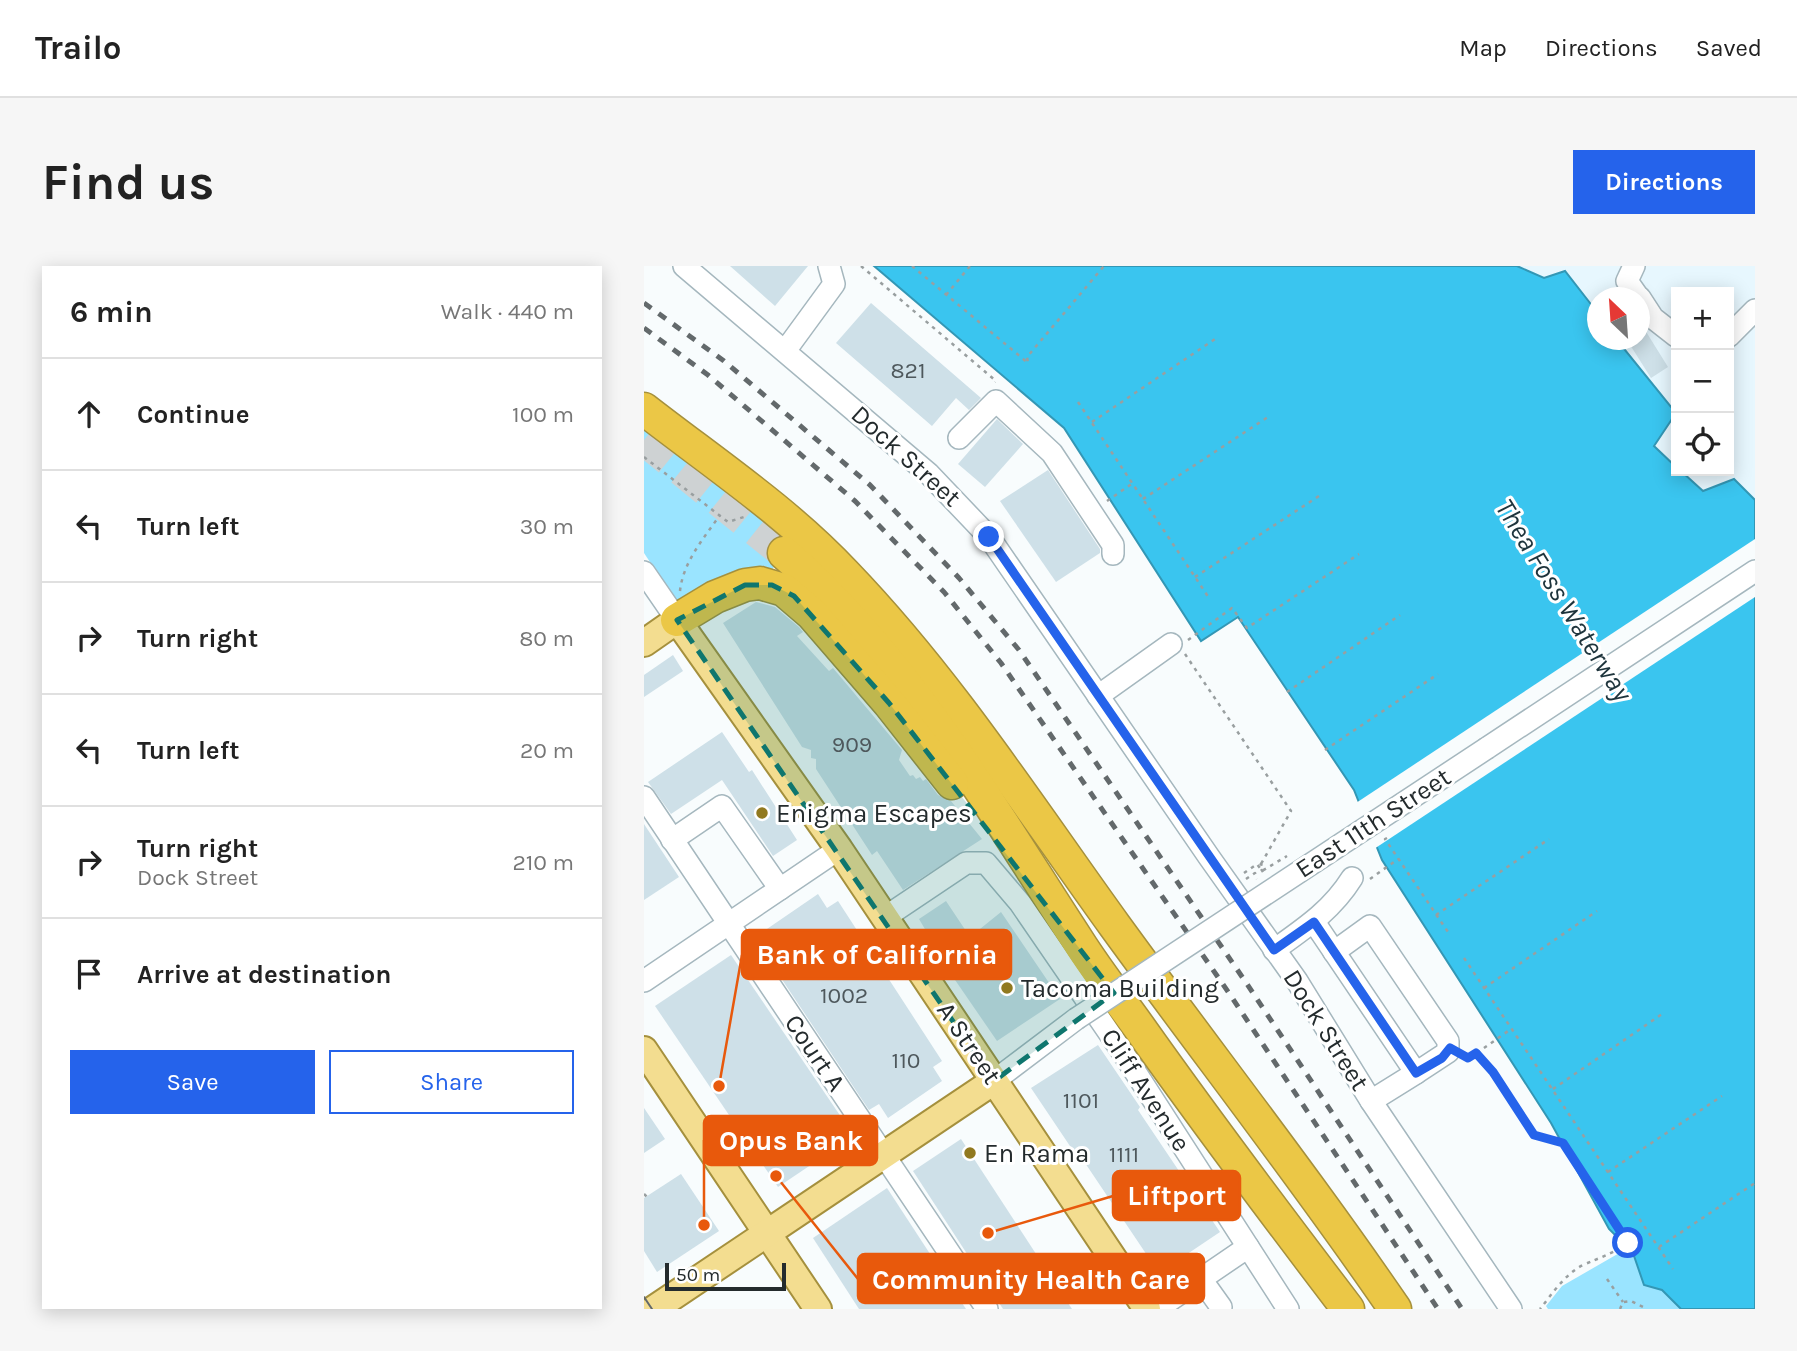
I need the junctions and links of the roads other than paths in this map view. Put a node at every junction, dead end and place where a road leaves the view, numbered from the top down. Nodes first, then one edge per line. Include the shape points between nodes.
1 (684, 266) edge
2 (829, 266) edge
3 (1634, 266) edge
4 (1632, 287) edge
5 (1755, 310) edge
6 (1650, 314) edge
7 (1671, 332) edge
8 (1734, 332) edge
9 (785, 351) junction
10 (644, 409) edge
11 (959, 438) dead end
12 (784, 554) tunnel mouth
13 (1113, 554) dead end
14 (1755, 571) edge
15 (644, 572) edge
16 (678, 606) junction
17 (644, 643) edge
18 (1171, 644) dead end
19 (1098, 696) junction
20 (644, 797) edge
21 (672, 839) junction
22 (839, 849) junction
23 (1361, 879) road end
24 (780, 889) junction
25 (884, 918) junction
26 (1314, 922) junction
27 (729, 924) junction
28 (1078, 941) junction
29 (1274, 950) junction
30 (1334, 952) junction
31 (644, 981) edge
32 (644, 1050) edge
33 (1416, 1073) junction
34 (994, 1081) junction
35 (1371, 1101) junction
36 (884, 1155) junction
37 (767, 1233) junction
38 (1248, 1247) junction
39 (1201, 1279) junction
40 (644, 1304) edge
41 (1221, 1307) dead end
42 (647, 1309) edge
43 (654, 1309) edge
44 (818, 1309) edge
45 (987, 1309) edge
46 (1147, 1309) edge
47 (1157, 1309) edge
48 (1288, 1309) edge
49 (1348, 1309) edge
50 (1395, 1309) edge
51 (1511, 1309) edge

1 - 9 street, Dock Street
2 - 9 street via 834,284
3 - 4 street via 1628,281
5 - 8 street
6 - 7 street
9 - 19 street, Dock Street via 967,511 1011,566
10 - 50 highway via 796,528 879,611 975,730
11 - 13 street via 996,401 1052,453 1113,545
12 - 28 highway via 845,613 908,685
14 - 34 street, East 11th Street, bridge via 1076,1019
15 - 16 street, A Street
16 - 17 main road
16 - 22 main road, A Street
16 - 28 highway via 760,583 794,596 889,703
18 - 19 street
19 - 29 street, Dock Street
20 - 21 street, Court A
21 - 24 street via 722,806
21 - 27 street, Court A
22 - 24 street
22 - 25 main road, A Street
23 - 26 street
24 - 27 street
25 - 34 main road, A Street
25 - 38 street, Cliff Avenue via 966,863 986,863 1020,903 1125,1056
26 - 29 street
26 - 30 street
27 - 31 street
27 - 36 street, Court A
28 - 49 highway
29 - 35 street, Dock Street
30 - 33 street
30 - 33 street via 1370,926 1448,1041 1450,1048 1442,1058
32 - 37 main road
33 - 35 street
34 - 36 main road
34 - 46 main road, A Street
35 - 51 street, Dock Street
36 - 37 main road
36 - 45 street, Court A
37 - 43 main road
37 - 44 main road
38 - 39 street
38 - 48 street
39 - 41 street
39 - 47 street
40 - 42 street

